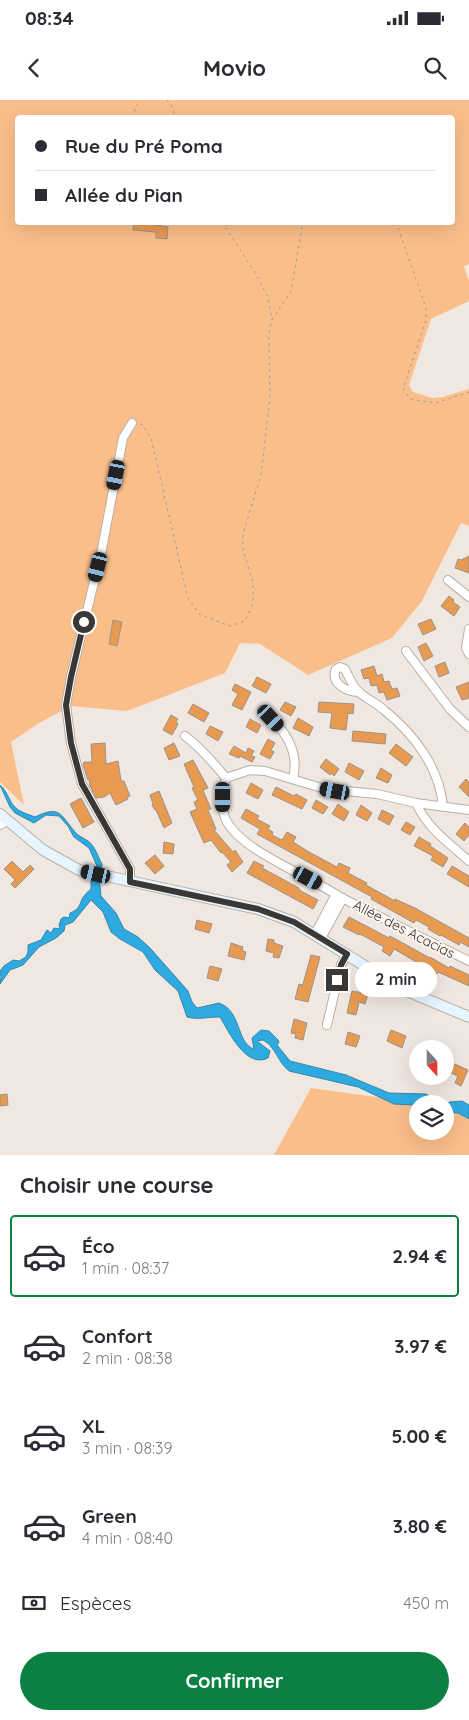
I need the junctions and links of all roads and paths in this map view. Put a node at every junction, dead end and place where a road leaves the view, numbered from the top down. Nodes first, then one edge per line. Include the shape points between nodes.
1 (141, 100) edge
2 (167, 100) edge
3 (134, 115) edge
4 (174, 115) edge
5 (224, 225) edge
6 (302, 225) edge
7 (397, 225) edge
8 (272, 320) junction
9 (469, 392) edge
10 (132, 423) joint
11 (448, 580) dead end
12 (469, 596) edge
13 (469, 628) edge
14 (406, 651) dead end
15 (469, 654) edge
16 (358, 692) dead end
17 (262, 710) dead end
18 (469, 727) edge
19 (185, 736) dead end
20 (226, 778) junction
21 (293, 779) junction
22 (416, 803) junction
23 (443, 807) junction
24 (469, 810) edge
25 (2, 820) edge
26 (469, 860) edge
27 (130, 882) junction
28 (340, 896) junction
29 (318, 936) junction
30 (347, 954) junction
31 (469, 961) edge
32 (469, 1018) edge
33 (327, 1025) dead end

1 - 3 path via 135,107
2 - 4 path
5 - 8 path via 268,297
6 - 8 path via 291,291
7 - 9 path via 426,308 426,320 403,389 410,399 436,403
8 - 10 path via 269,334 270,397 261,475 243,534 254,604 245,621 230,626 199,614 188,598 152,438 143,425
10 - 27 street via 123,438 102,549 66,705 71,743 82,784 130,869
11 - 12 street
13 - 15 street via 466,648
14 - 18 street via 450,709
16 - 23 street via 383,709 424,752 439,783
17 - 21 street via 287,735 294,754
19 - 20 street
20 - 21 street via 250,770
20 - 28 street, Allée des Acacias via 223,808 225,818 236,834 262,854
21 - 22 street via 335,791 377,794
22 - 23 street
22 - 26 street via 435,832
23 - 24 street
25 - 27 street via 42,850 79,870
27 - 29 street via 258,909 294,922
28 - 29 street
28 - 31 street, Allée des Acacias
29 - 30 street
30 - 32 street via 402,989
30 - 33 street via 341,965

